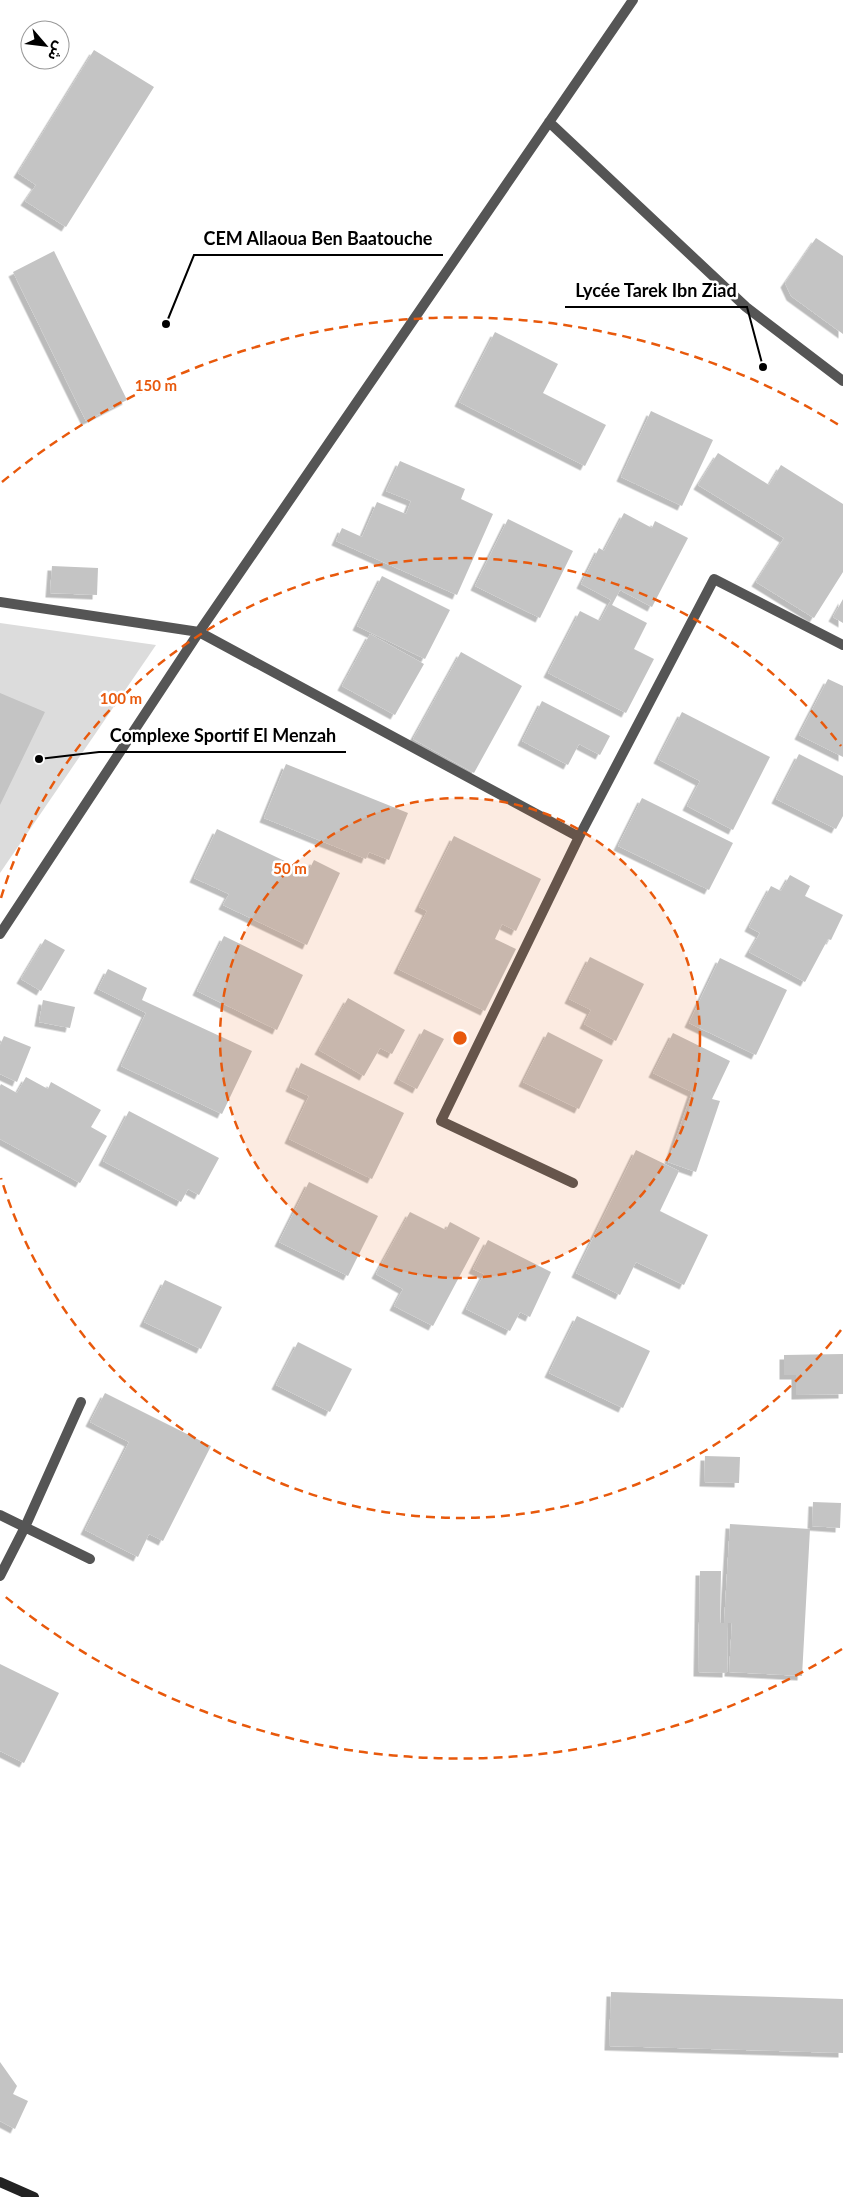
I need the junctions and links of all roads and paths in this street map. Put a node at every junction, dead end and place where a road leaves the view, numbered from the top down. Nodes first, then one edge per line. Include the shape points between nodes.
1 (633, 0) edge
2 (549, 122) junction
3 (843, 381) edge
4 (0, 602) edge
5 (200, 632) junction
6 (843, 645) edge
7 (579, 837) junction
8 (0, 934) edge
9 (572, 1182) dead end
10 (81, 1402) dead end
11 (0, 1515) edge
12 (25, 1527) junction
13 (90, 1559) dead end
14 (0, 1576) edge
15 (0, 2182) edge
16 (34, 2197) edge

1 - 2 street
2 - 3 street via 746,308
2 - 5 street
4 - 5 street
5 - 7 street
5 - 8 street
6 - 7 street via 714,579
7 - 9 street via 441,1121
10 - 12 street
11 - 12 street
12 - 13 street
12 - 14 street
15 - 16 main road

